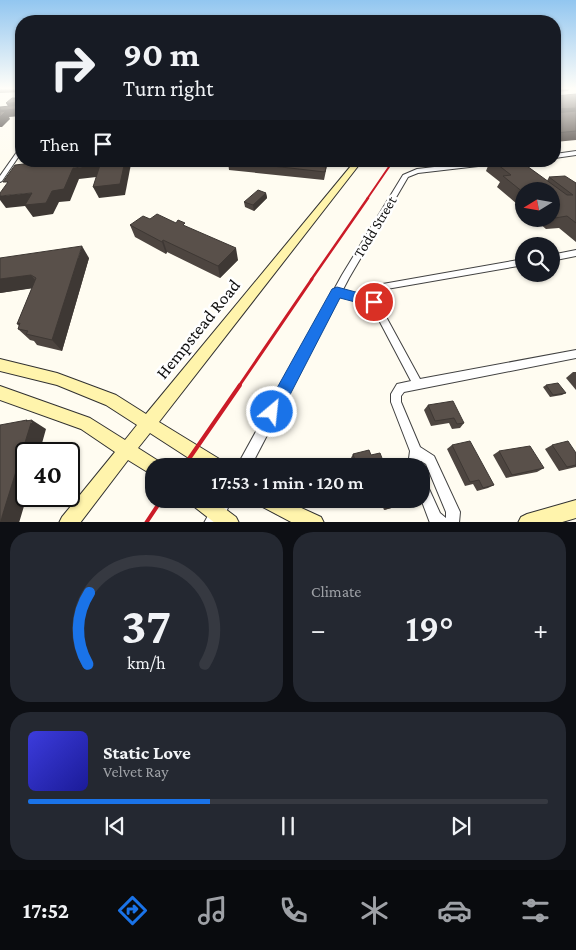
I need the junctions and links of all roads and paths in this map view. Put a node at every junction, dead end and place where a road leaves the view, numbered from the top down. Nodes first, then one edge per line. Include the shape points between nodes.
1 (576, 153) edge
2 (561, 155) edge
3 (15, 159) edge
4 (355, 167) edge
5 (452, 167) edge
6 (408, 175) joint
7 (0, 180) edge
8 (576, 253) edge
9 (560, 256) edge
10 (515, 264) edge
11 (337, 292) junction
12 (374, 302) junction
13 (576, 354) edge
14 (0, 365) edge
15 (418, 385) junction
16 (0, 393) edge
17 (148, 424) junction
18 (127, 450) junction
19 (416, 451) junction
20 (202, 458) edge
21 (248, 458) edge
22 (415, 458) edge
23 (145, 462) edge
24 (430, 506) edge
25 (280, 508) edge
26 (576, 509) edge
27 (299, 519) edge
28 (68, 522) edge
29 (315, 522) edge
30 (440, 522) edge
31 (452, 522) edge
32 (527, 522) edge

1 - 2 street
3 - 7 street
4 - 17 main road, Hempstead Road
5 - 6 street
6 - 11 street, Todd Street
8 - 9 street
10 - 12 street via 377,288
11 - 12 street
11 - 21 street, Todd Street
12 - 15 street
13 - 15 street
14 - 17 main road via 57,379 111,400
15 - 19 street via 401,388 396,394 396,402
16 - 18 main road via 84,423
17 - 18 main road, Hempstead Road
17 - 20 main road
18 - 23 main road
18 - 28 main road, Hempstead Road
19 - 22 street
19 - 31 street via 430,460 453,512
24 - 30 street
25 - 27 main road
26 - 32 main road
27 - 29 main road

